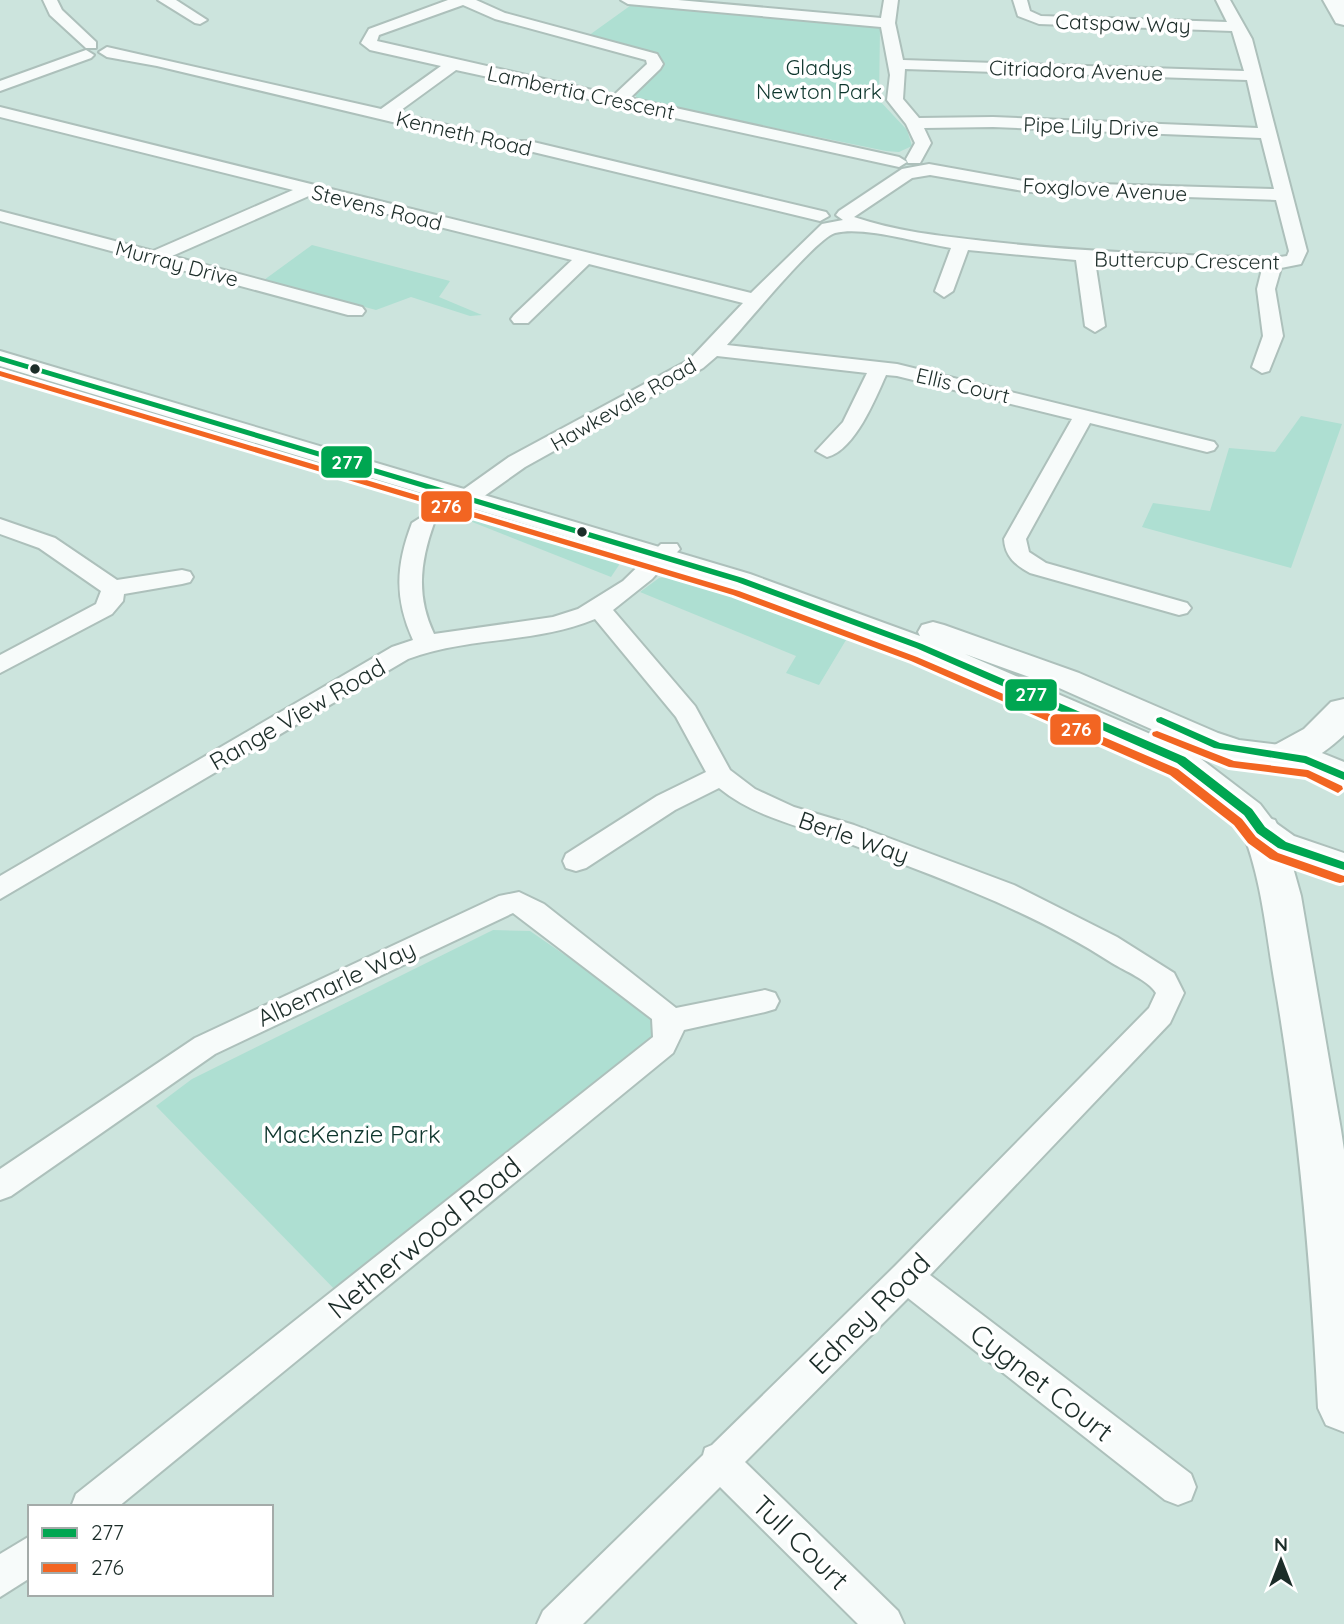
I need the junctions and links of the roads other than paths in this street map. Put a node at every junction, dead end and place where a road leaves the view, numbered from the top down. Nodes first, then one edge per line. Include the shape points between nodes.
1 (50, 0) edge
2 (164, 0) edge
3 (463, 0) edge
4 (628, 0) edge
5 (891, 0) edge
6 (1020, 0) edge
7 (1223, 0) edge
8 (1336, 0) edge
9 (1344, 8) edge
10 (1344, 18) edge
11 (200, 20) dead end
12 (1237, 27) junction
13 (891, 31) junction
14 (88, 50) junction
15 (903, 63) junction
16 (454, 64) junction
17 (1255, 76) junction
18 (0, 86) edge
19 (618, 100) junction
20 (0, 113) edge
21 (384, 115) junction
22 (920, 123) junction
23 (1268, 133) junction
24 (915, 166) junction
25 (307, 190) junction
26 (1283, 195) junction
27 (0, 216) edge
28 (847, 220) junction
29 (824, 222) junction
30 (961, 245) junction
31 (156, 257) junction
32 (1085, 257) junction
33 (585, 258) junction
34 (1273, 264) junction
35 (944, 291) dead end
36 (755, 300) junction
37 (355, 311) dead end
38 (522, 319) dead end
39 (1095, 326) dead end
40 (0, 349) edge
41 (715, 349) junction
42 (0, 358) edge
43 (880, 367) junction
44 (1262, 368) dead end
45 (1085, 414) junction
46 (1207, 446) dead end
47 (827, 450) dead end
48 (480, 498) junction
49 (423, 523) dead end
50 (0, 526) edge
51 (656, 551) junction
52 (182, 577) dead end
53 (113, 588) junction
54 (606, 602) junction
55 (1180, 608) dead end
56 (426, 642) junction
57 (0, 665) edge
58 (1344, 711) edge
59 (1284, 756) junction
60 (721, 776) junction
61 (1344, 776) edge
62 (1254, 821) junction
63 (576, 861) dead end
64 (1344, 866) edge
65 (0, 889) edge
66 (1170, 993) joint
67 (765, 1001) dead end
68 (669, 1021) junction
69 (0, 1186) edge
70 (907, 1277) junction
71 (1344, 1408) edge
72 (718, 1460) junction
73 (1178, 1487) dead end
74 (91, 1505) edge
75 (28, 1556) edge
76 (0, 1578) edge
77 (555, 1624) edge
78 (885, 1624) edge

1 - 14 street
2 - 11 street
3 - 16 street, Lambertia Crescent via 374,32 368,41 375,47
3 - 19 street via 500,16 652,57 652,69
4 - 13 street
5 - 13 street
6 - 12 street, Catspaw Way via 1024,13 1039,20
7 - 12 street, Buttercup Crescent
8 - 9 highway
8 - 10 highway
12 - 17 street, Buttercup Crescent
13 - 15 street
14 - 18 street
14 - 21 street, Kenneth Road
15 - 17 street, Citriadora Avenue
15 - 22 street via 895,100
16 - 19 street, Lambertia Crescent
16 - 21 street
17 - 23 street, Buttercup Crescent
19 - 24 street, Lambertia Crescent
20 - 25 street, Stevens Road
21 - 29 street, Kenneth Road
22 - 23 street, Pipe Lily Drive
22 - 24 street via 923,144
23 - 26 street, Buttercup Crescent
24 - 26 street, Foxglove Avenue via 1029,187
24 - 28 street
25 - 31 street
25 - 33 street, Stevens Road
26 - 34 street, Buttercup Crescent via 1298,255 1289,262
27 - 31 street, Murray Drive
28 - 29 street
28 - 30 street, Buttercup Crescent
29 - 36 street, Hawkevale Road
30 - 32 street, Buttercup Crescent
30 - 35 street
31 - 37 street, Murray Drive
32 - 34 street, Buttercup Crescent
32 - 39 street
33 - 36 street, Stevens Road
33 - 38 street
34 - 44 street via 1266,289 1273,336
36 - 41 street, Hawkevale Road
40 - 48 main road
41 - 43 street, Ellis Court
41 - 48 street, Hawkevale Road via 532,456
42 - 48 main road
43 - 45 street, Ellis Court
43 - 47 street via 852,424
45 - 46 street, Ellis Court
45 - 55 street via 1014,548 1038,568
48 - 51 main road
49 - 56 street via 409,558 408,574 411,602
50 - 53 street via 47,543
51 - 54 street, Range View Road via 636,584
51 - 59 main road via 798,587 994,651 1207,741 1237,751
51 - 62 main road via 823,608 1181,760
52 - 53 street
53 - 57 street via 104,609
54 - 56 street, Range View Road via 548,626
54 - 60 street, Berle Way via 686,712
56 - 65 street, Range View Road
58 - 59 highway via 1308,746
59 - 61 main road via 1312,760
59 - 62 main road via 1255,767 1245,780 1243,796
60 - 63 street via 666,803
60 - 66 street, Berle Way via 760,804 1004,892 1107,945 1164,981
62 - 64 main road via 1282,845
62 - 71 highway via 1279,877 1317,1113 1337,1289
66 - 70 street, Edney Road via 1160,1014
67 - 68 street
68 - 69 street, Albemarle Way via 663,1011 534,911 519,902 509,903 205,1046
68 - 74 street, Netherwood Road via 670,1033 663,1045
70 - 72 street, Edney Road
70 - 73 street, Cygnet Court
72 - 77 street, Edney Road
72 - 78 street, Tull Court
75 - 76 street

